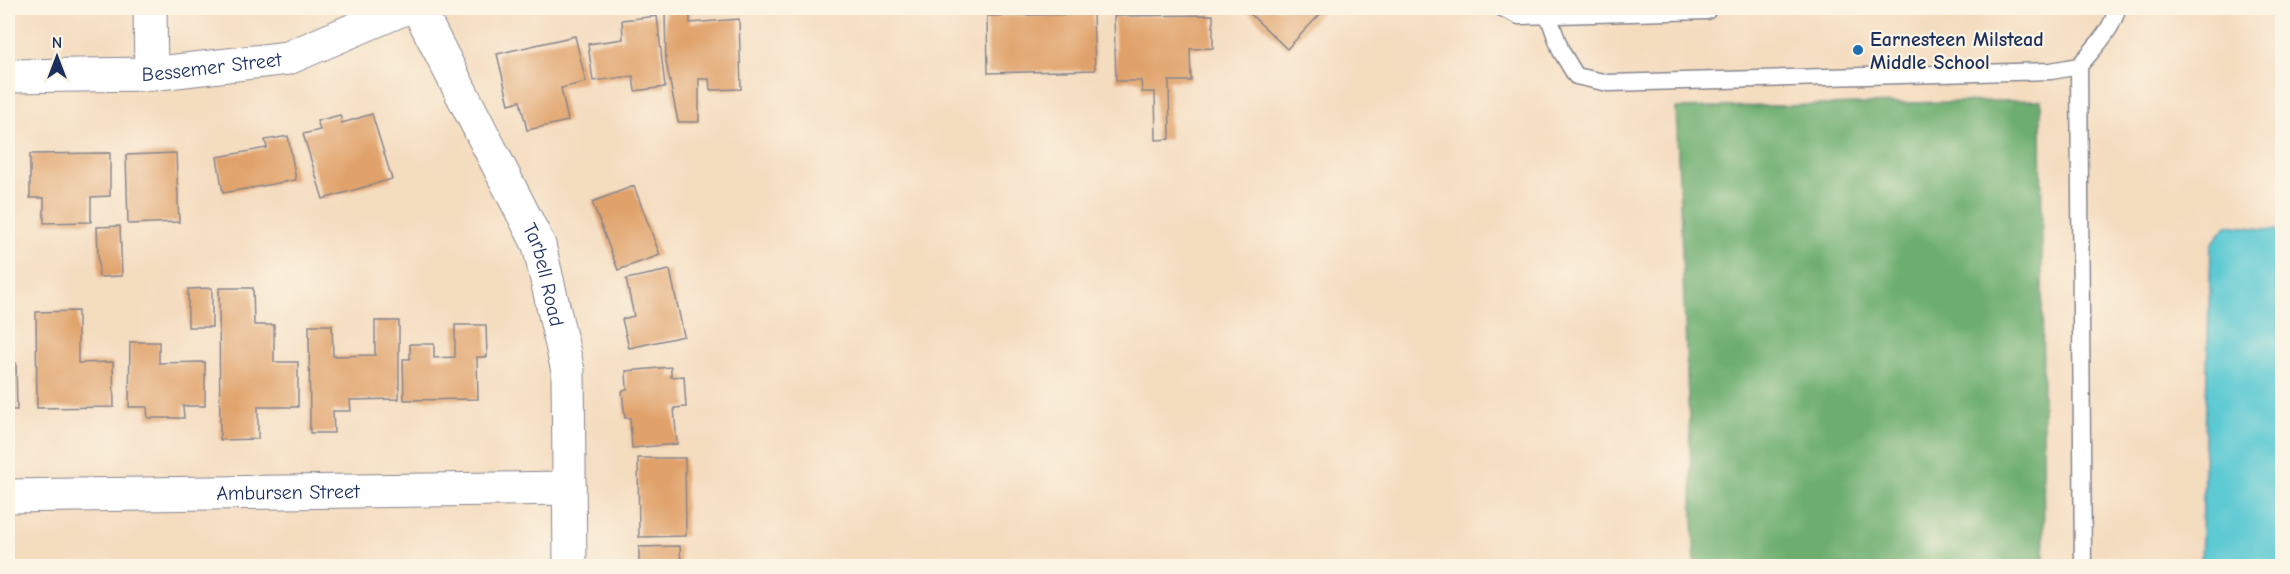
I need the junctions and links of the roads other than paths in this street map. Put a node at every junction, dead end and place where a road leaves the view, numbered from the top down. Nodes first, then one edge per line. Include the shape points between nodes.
1 (150, 8) edge
2 (405, 8) edge
3 (418, 8) edge
4 (1502, 8) edge
5 (2117, 8) edge
6 (1611, 10) edge
7 (1707, 11) dead end
8 (1548, 15) junction
9 (2079, 66) junction
10 (151, 74) junction
11 (8, 76) edge
12 (569, 488) junction
13 (8, 496) edge
14 (570, 567) edge
15 (2083, 567) edge

1 - 10 street
2 - 10 street, Bessemer Street via 288,58
3 - 12 street, Tarbell Road via 539,245 568,370
4 - 8 lane via 1519,16
5 - 9 lane via 2100,40
6 - 7 lane
6 - 8 lane
8 - 9 lane via 1561,51 1576,76 1608,83 2051,71
9 - 15 lane
10 - 11 street, Bessemer Street
12 - 13 street, Ambursen Street
12 - 14 street, Tarbell Road

